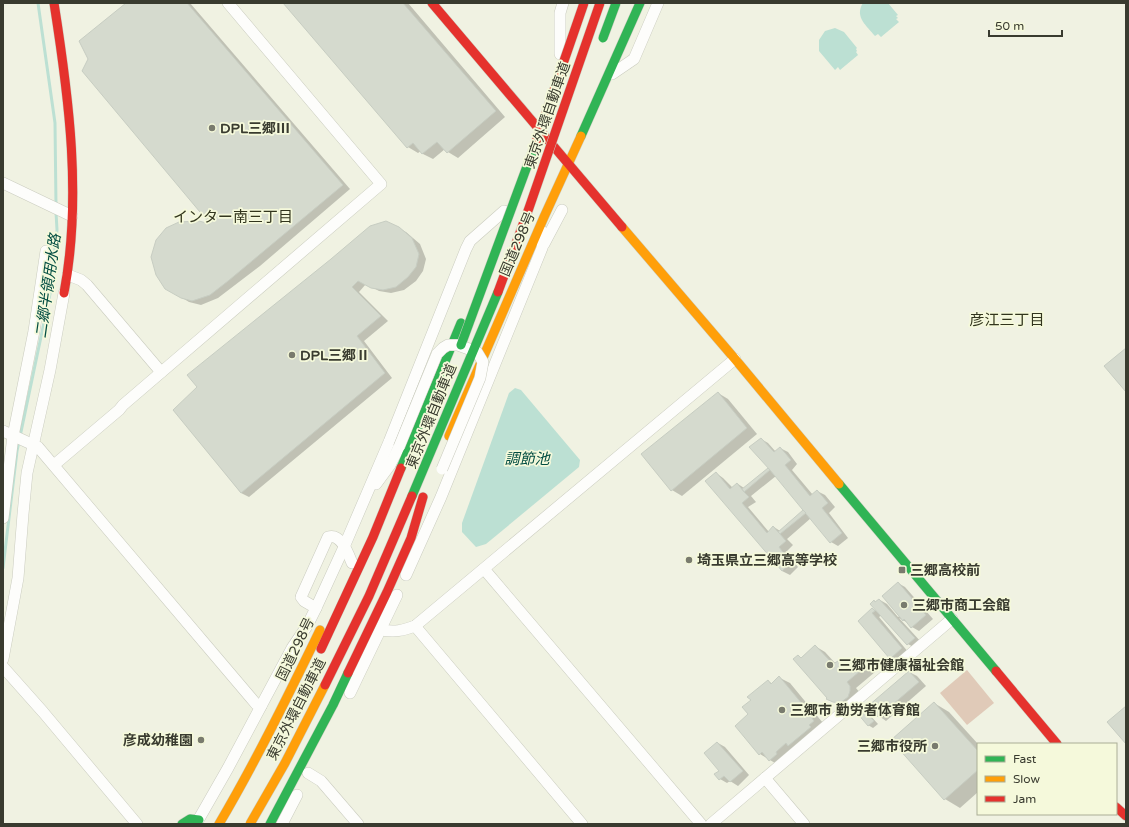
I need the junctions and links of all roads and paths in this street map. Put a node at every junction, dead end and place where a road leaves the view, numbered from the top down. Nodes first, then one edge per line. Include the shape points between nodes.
1 (54, 3) edge
2 (228, 3) edge
3 (432, 3) edge
4 (563, 3) edge
5 (576, 3) edge
6 (584, 3) edge
7 (600, 3) edge
8 (616, 3) edge
9 (640, 3) edge
10 (658, 3) edge
11 (601, 45) dead end
12 (560, 54) junction
13 (608, 77) junction
14 (536, 125) junction
15 (564, 144) dead end
16 (555, 164) dead end
17 (568, 164) junction
18 (549, 178) dead end
19 (3, 183) edge
20 (562, 210) dead end
21 (504, 211) junction
22 (72, 216) junction
23 (544, 217) junction
24 (542, 248) junction
25 (46, 251) dead end
26 (68, 275) junction
27 (498, 291) junction
28 (64, 293) joint
29 (735, 359) junction
30 (452, 367) dead end
31 (161, 372) junction
32 (8, 434) edge
33 (34, 445) junction
34 (54, 465) junction
35 (432, 475) dead end
36 (394, 486) junction
37 (366, 497) junction
38 (441, 497) junction
39 (392, 513) dead end
40 (3, 518) edge
41 (344, 547) junction
42 (352, 563) junction
43 (484, 569) junction
44 (316, 608) junction
45 (952, 619) junction
46 (415, 626) junction
47 (381, 630) junction
48 (310, 650) junction
49 (325, 651) joint
50 (3, 659) edge
51 (346, 660) dead end
52 (3, 667) edge
53 (285, 680) dead end
54 (338, 705) junction
55 (261, 706) junction
56 (1056, 743) edge
57 (308, 773) junction
58 (765, 778) junction
59 (1117, 808) edge
60 (1126, 816) edge
61 (197, 822) edge
62 (136, 824) edge
63 (182, 824) edge
64 (219, 824) edge
65 (250, 824) edge
66 (270, 824) edge
67 (282, 824) edge
68 (358, 824) edge
69 (582, 824) edge
70 (701, 824) edge
71 (711, 824) edge
72 (804, 824) edge

1 - 22 main road via 67,91
2 - 31 street via 381,184
3 - 14 main road
4 - 12 street via 560,13
5 - 12 main road, 国道298号
6 - 30 main road, 東京外環自動車道, bridge
7 - 27 main road, 東京外環自動車道, bridge via 540,179
8 - 11 main road, bridge
9 - 13 main road, 国道298号
10 - 13 street via 634,59
12 - 14 main road, 国道298号
13 - 17 main road, 国道298号
14 - 17 main road
14 - 21 main road, 国道298号
15 - 16 main road
17 - 23 main road, 国道298号
17 - 29 main road
18 - 27 main road, bridge via 521,246
19 - 22 street
20 - 24 street
21 - 36 main road, 国道298号 via 470,302
21 - 37 street via 470,241 466,248
22 - 26 main road
23 - 24 street
23 - 35 main road, 国道298号
24 - 38 street
25 - 32 street via 34,331
26 - 28 main road
26 - 31 street via 87,285
27 - 65 main road, 東京外環自動車道, bridge via 369,596 285,763
28 - 33 street
29 - 43 street
29 - 45 main road
31 - 34 street
32 - 33 street
32 - 40 street
33 - 34 street
33 - 50 street via 27,473 18,578
34 - 55 street via 250,698
36 - 42 main road, 国道298号 via 374,515
36 - 49 main road, 国道298号
37 - 38 street, bridge via 390,465 399,447 437,354 448,345 458,345 477,352 484,362 480,378 442,469 439,483
37 - 41 street
38 - 47 street
39 - 49 main road, 東京外環自動車道 via 358,590
41 - 42 street
41 - 44 street
41 - 44 street via 339,539 328,537 301,597
42 - 48 main road, 国道298号
43 - 46 street
43 - 70 street
44 - 55 street
45 - 56 main road
45 - 58 street
46 - 47 street via 403,631
46 - 69 street
47 - 54 street
48 - 53 main road
48 - 64 main road, 国道298号 via 283,707
51 - 54 main road via 424,493 410,538
52 - 62 street
54 - 57 street
54 - 66 main road
55 - 61 street
57 - 67 street
57 - 68 street via 321,781
58 - 71 street
58 - 72 street
59 - 60 main road
61 - 63 main road via 190,819

